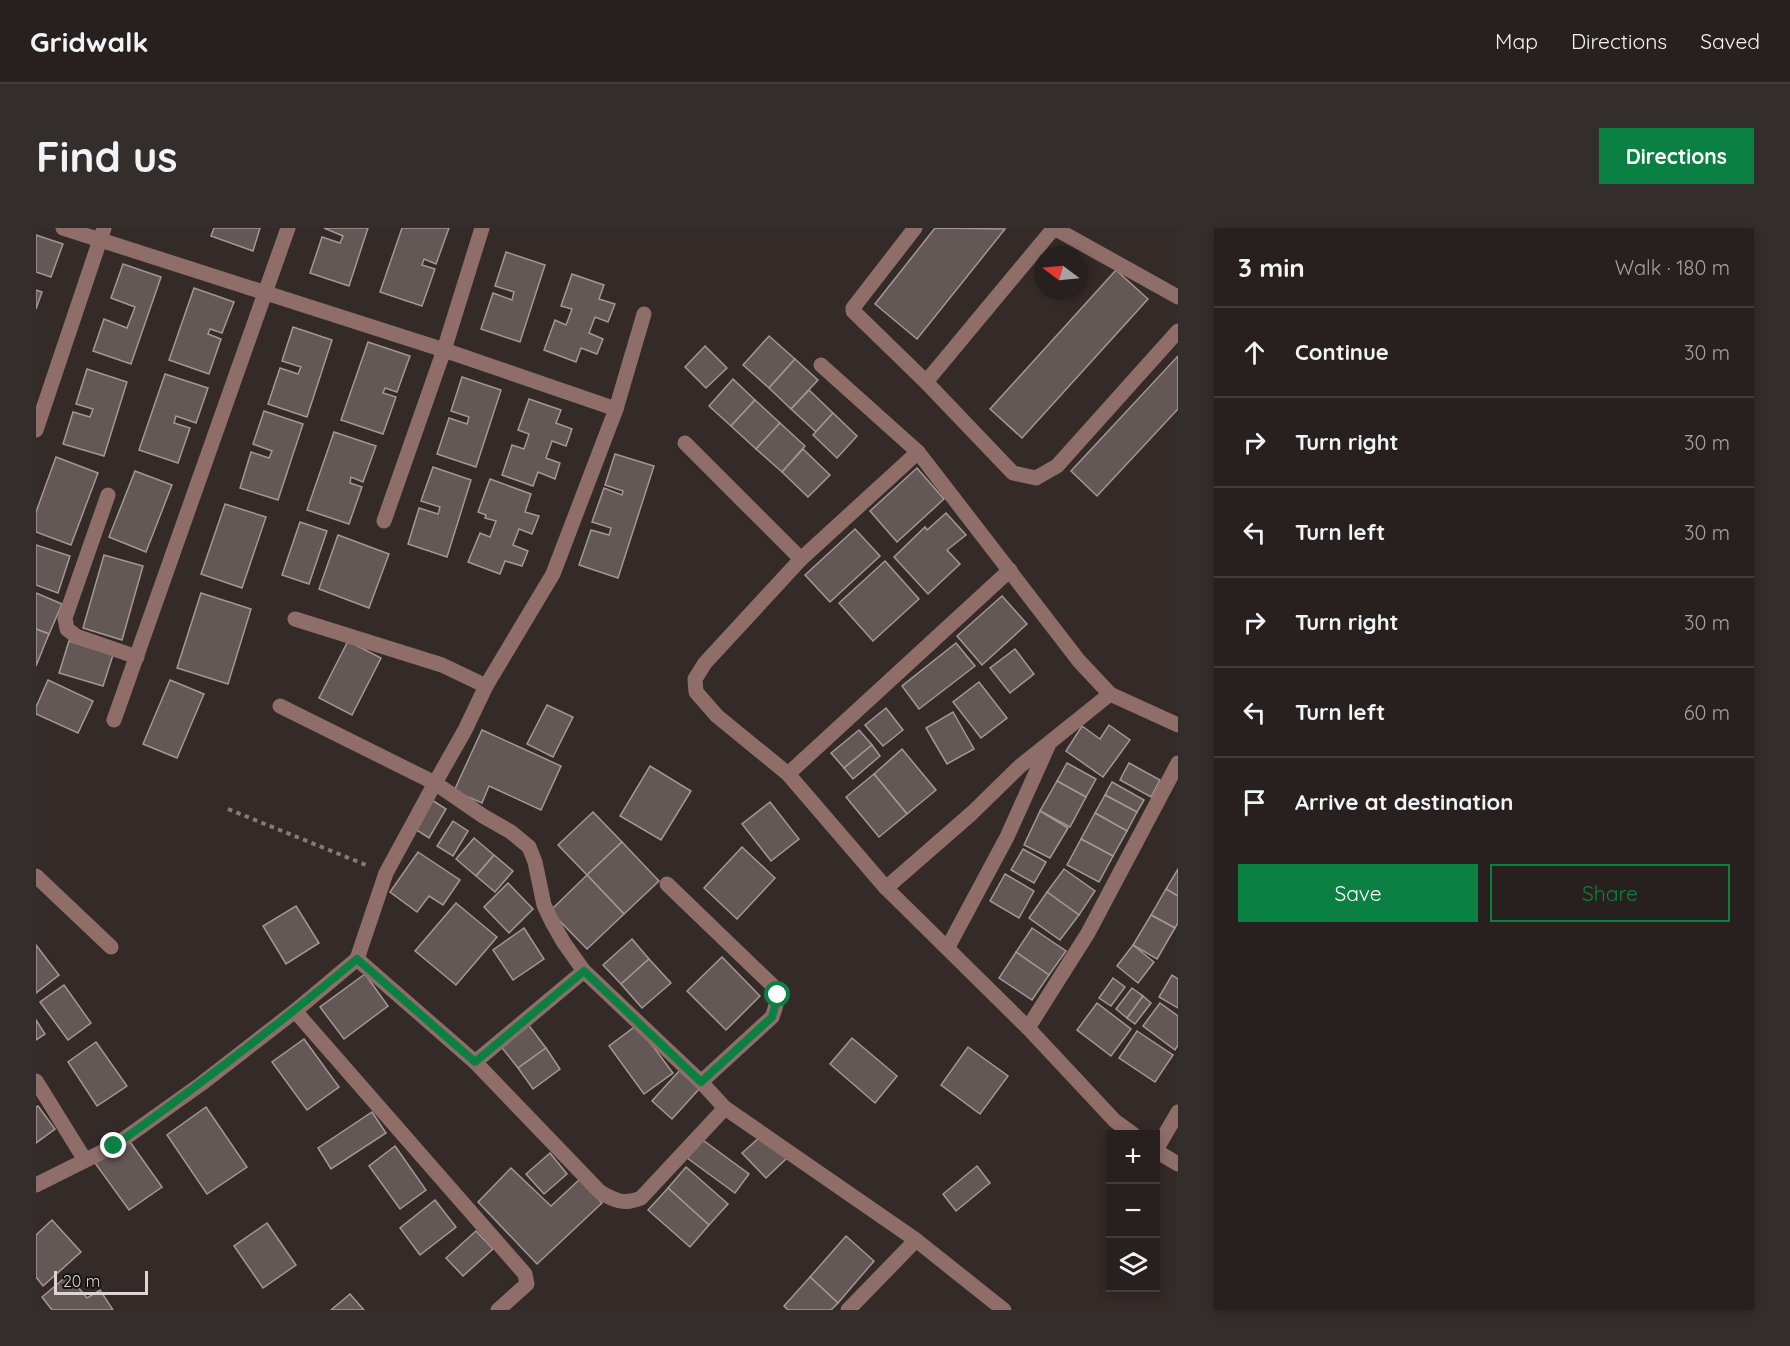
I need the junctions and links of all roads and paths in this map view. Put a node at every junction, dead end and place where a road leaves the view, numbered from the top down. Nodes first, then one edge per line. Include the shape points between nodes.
1 (63, 228) edge
2 (288, 228) edge
3 (482, 228) edge
4 (915, 228) edge
5 (1054, 228) edge
6 (101, 235) edge
7 (266, 293) junction
8 (1178, 297) edge
9 (644, 314) dead end
10 (1178, 331) edge
11 (444, 350) junction
12 (821, 365) dead end
13 (926, 382) junction
14 (616, 409) junction
15 (36, 430) edge
16 (685, 443) dead end
17 (918, 452) junction
18 (108, 495) dead end
19 (384, 521) dead end
20 (801, 559) junction
21 (1010, 570) junction
22 (295, 619) dead end
23 (137, 657) junction
24 (486, 686) junction
25 (1110, 694) junction
26 (280, 706) dead end
27 (114, 720) dead end
28 (1178, 725) edge
29 (1051, 741) junction
30 (1178, 763) edge
31 (788, 774) junction
32 (435, 783) junction
33 (228, 809) dead end
34 (386, 873) junction
35 (36, 876) edge
36 (667, 884) dead end
37 (886, 888) junction
38 (111, 946) dead end
39 (948, 947) junction
40 (357, 959) junction
41 (584, 971) junction
42 (295, 1011) junction
43 (1028, 1028) junction
44 (475, 1062) junction
45 (36, 1081) edge
46 (701, 1082) junction
47 (725, 1108) junction
48 (1178, 1112) edge
49 (1127, 1130) edge
50 (1160, 1142) edge
51 (1160, 1153) edge
52 (85, 1160) junction
53 (1178, 1164) edge
54 (36, 1185) edge
55 (916, 1240) junction
56 (498, 1310) edge
57 (848, 1310) edge
58 (1003, 1310) edge

1 - 6 street
2 - 7 street
3 - 11 street
4 - 13 street via 852,310
5 - 8 street
5 - 13 street
6 - 7 street
6 - 15 street
7 - 11 street
7 - 23 street
9 - 14 street
10 - 13 street via 1057,466 1036,477 1012,473
11 - 14 street
11 - 19 street
12 - 17 street
14 - 24 street via 554,574
16 - 20 street
17 - 20 street
17 - 21 street
18 - 23 street via 65,618 68,629 76,636
20 - 31 street via 705,663 695,679 696,692 717,716
21 - 25 street via 1079,661
21 - 31 street
22 - 24 street via 442,665
23 - 27 street
24 - 32 street
25 - 28 street
25 - 29 street
26 - 32 street
29 - 37 street
29 - 39 street via 1007,837
30 - 43 street via 1088,933
31 - 37 street
32 - 34 street
32 - 41 street via 529,847 536,862 544,905
33 - 34 path
34 - 40 street
35 - 38 street
36 - 46 street via 778,995 772,1017
37 - 39 street
39 - 43 street
40 - 42 street
40 - 44 street
41 - 44 street
41 - 46 street
42 - 52 street via 124,1139
42 - 56 street via 525,1274 527,1284
43 - 49 street
44 - 47 street via 600,1192 618,1201 631,1203 641,1198
45 - 52 street
46 - 47 street
47 - 55 street
48 - 50 street
51 - 53 street
52 - 54 street
55 - 57 street
55 - 58 street

